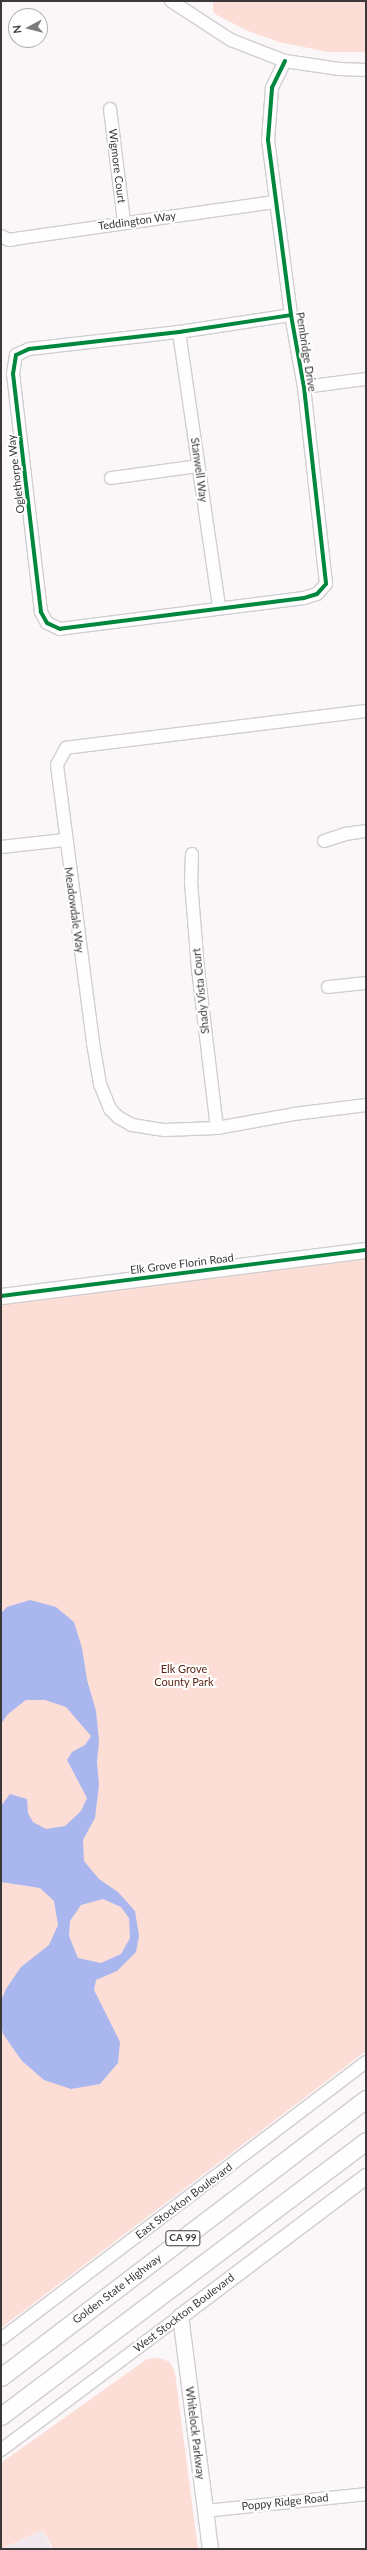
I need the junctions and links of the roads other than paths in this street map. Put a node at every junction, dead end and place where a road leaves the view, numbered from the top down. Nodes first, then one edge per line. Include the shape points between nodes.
1 (171, 1) edge
2 (188, 6) edge
3 (285, 61) junction
4 (366, 70) edge
5 (110, 109) dead end
6 (275, 202) junction
7 (124, 222) junction
8 (1, 236) edge
9 (291, 315) junction
10 (179, 332) junction
11 (366, 379) edge
12 (304, 387) junction
13 (198, 466) junction
14 (111, 478) dead end
15 (218, 607) junction
16 (366, 711) edge
17 (366, 831) edge
18 (65, 840) junction
19 (324, 841) dead end
20 (1, 847) edge
21 (192, 854) dead end
22 (366, 983) edge
23 (328, 987) dead end
24 (366, 1105) edge
25 (217, 1128) junction
26 (366, 1250) edge
27 (1, 1296) edge
28 (366, 2062) edge
29 (366, 2099) edge
30 (366, 2142) edge
31 (366, 2176) edge
32 (180, 2316) junction
33 (1, 2338) edge
34 (1, 2377) edge
35 (1, 2416) edge
36 (1, 2450) edge
37 (366, 2494) edge
38 (205, 2510) junction
39 (210, 2549) edge

1 - 2 street
2 - 3 street via 231,40
3 - 4 street
3 - 6 street, Pembridge Drive via 272,88 267,124
5 - 7 street, Wigmore Court
6 - 7 street, Teddington Way
6 - 9 street, Pembridge Drive
7 - 8 street, Teddington Way via 9,240
9 - 10 street, Oglethorpe Way
9 - 12 street, Pembridge Drive
10 - 13 street, Stanwell Way
10 - 15 street, Oglethorpe Way via 29,349 16,355 13,374 41,612 47,623 60,629
11 - 12 street
12 - 15 street, Pembridge Drive via 326,584 323,590 311,597
13 - 14 street
13 - 15 street, Stanwell Way
16 - 18 street, Meadowdale Way via 66,748 57,766
17 - 19 street via 344,834
18 - 20 street
18 - 25 street, Meadowdale Way via 92,1044 107,1105 118,1117 143,1128
21 - 25 street, Shady Vista Court via 191,882 198,969
22 - 23 street
24 - 25 street, Meadowdale Way via 294,1114
26 - 27 main road, Elk Grove Florin Road
28 - 33 street, East Stockton Boulevard
29 - 34 highway, Golden State Highway / CA 99
30 - 35 highway
31 - 32 main road, West Stockton Boulevard
32 - 36 street, West Stockton Boulevard
32 - 38 main road, Whitelock Parkway
37 - 38 street, Poppy Ridge Road
38 - 39 main road, Whitelock Parkway

